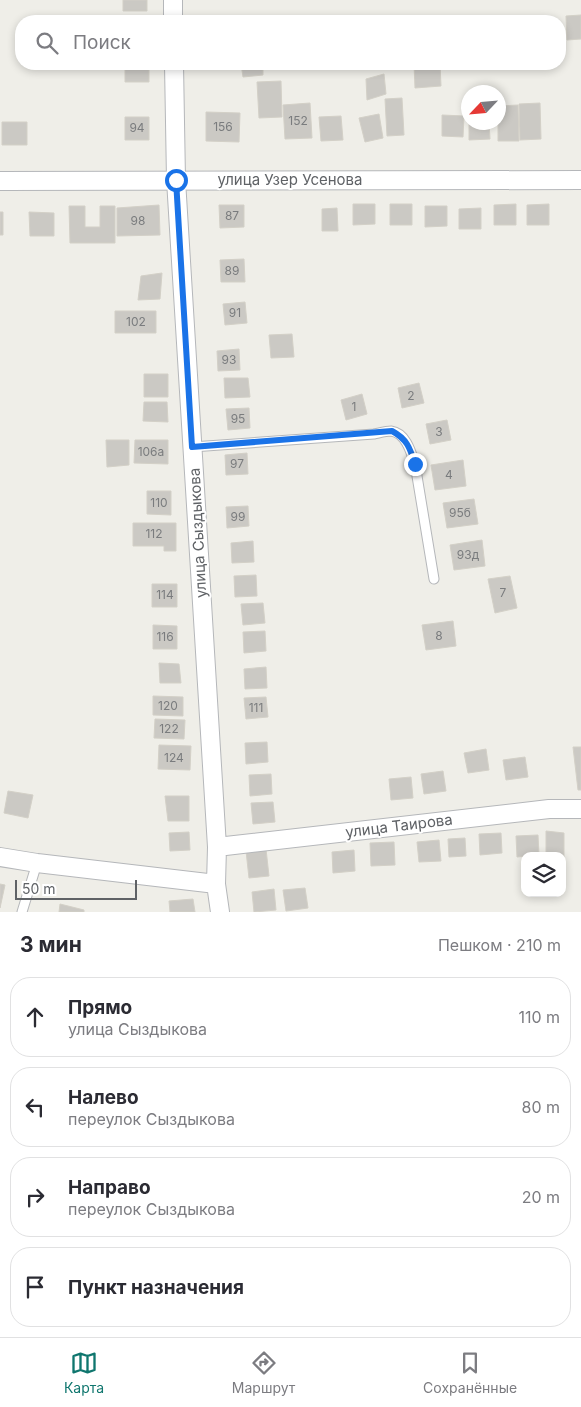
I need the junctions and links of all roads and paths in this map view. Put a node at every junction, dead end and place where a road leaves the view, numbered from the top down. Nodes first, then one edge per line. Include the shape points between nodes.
1 (173, 0) edge
2 (173, 15) edge
3 (174, 70) edge
4 (176, 180) junction
5 (581, 180) edge
6 (0, 181) edge
7 (192, 447) junction
8 (434, 579) dead end
9 (581, 810) edge
10 (217, 847) junction
11 (0, 857) edge
12 (37, 863) junction
13 (216, 884) junction
14 (22, 912) edge
15 (220, 912) edge

1 - 2 street
3 - 4 street, улица Сыздыкова
4 - 5 street, улица Узер Усенова
4 - 6 street, улица Узер Усенова
4 - 7 street, улица Сыздыкова
7 - 8 lane via 392,431 402,436 415,464
7 - 10 street, улица Сыздыкова
9 - 10 street, улица Таирова via 549,809
10 - 13 street, улица Сыздыкова
11 - 12 street
12 - 13 street
12 - 14 lane
13 - 15 street, улица Сыздыкова

